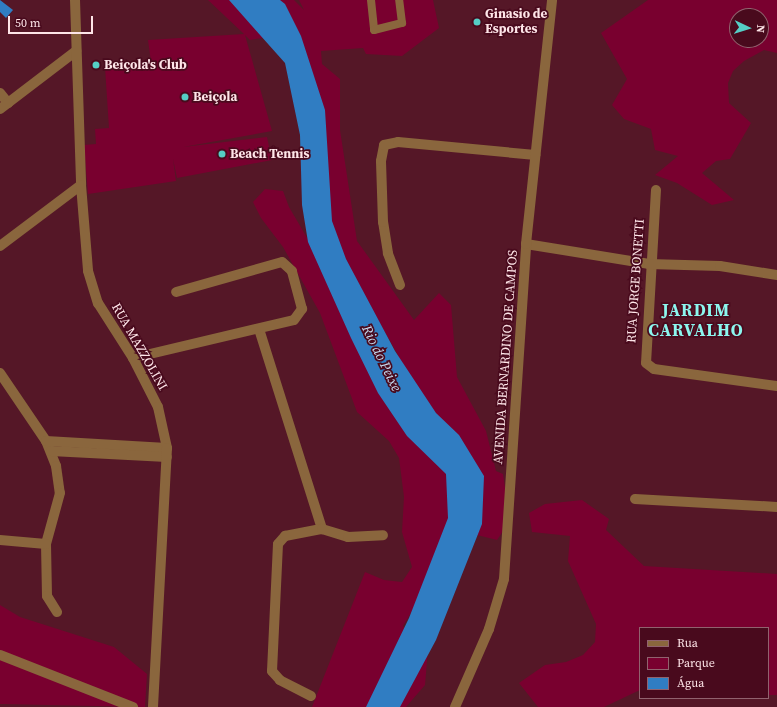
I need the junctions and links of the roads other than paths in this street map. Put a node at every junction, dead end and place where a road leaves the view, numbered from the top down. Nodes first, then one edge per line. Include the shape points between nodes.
1 (75, 0) edge
2 (371, 0) edge
3 (399, 0) edge
4 (552, 0) edge
5 (76, 51) junction
6 (0, 93) edge
7 (4, 106) edge
8 (535, 155) junction
9 (81, 185) junction
10 (656, 190) dead end
11 (526, 244) junction
12 (0, 246) edge
13 (649, 264) junction
14 (777, 275) edge
15 (400, 285) dead end
16 (176, 292) dead end
17 (259, 329) junction
18 (133, 358) junction
19 (0, 373) edge
20 (777, 386) edge
21 (46, 441) junction
22 (51, 452) junction
23 (167, 453) junction
24 (635, 499) dead end
25 (777, 507) edge
26 (322, 529) junction
27 (383, 535) dead end
28 (0, 540) edge
29 (46, 544) junction
30 (57, 612) dead end
31 (0, 655) edge
32 (311, 696) dead end
33 (133, 707) edge
34 (153, 707) edge
35 (455, 707) edge

1 - 5 street, RUA MAZZOLINI
2 - 3 street via 374,30 402,24
4 - 8 street, AVENIDA BERNARDINO DE CAMPOS
5 - 7 street
5 - 9 street, RUA MAZZOLINI
6 - 7 street
8 - 11 street, AVENIDA BERNARDINO DE CAMPOS
8 - 15 street via 398,142 384,146 381,161 383,222 388,253
9 - 12 street
9 - 18 street, RUA MAZZOLINI via 88,271 98,303
10 - 13 street, RUA JORGE BONETTI
11 - 13 street
11 - 35 street, AVENIDA BERNARDINO DE CAMPOS via 504,579 489,629
13 - 14 street via 720,266
13 - 20 street, RUA JORGE BONETTI via 646,363 654,369
16 - 17 street via 282,262 292,271 302,309 294,320
17 - 18 street
17 - 26 street
18 - 23 street, RUA MAZZOLINI via 158,407
19 - 21 street
21 - 22 street
21 - 23 street
22 - 23 street
22 - 29 street via 60,493
23 - 34 street, RUA MAZZOLINI
24 - 25 street
26 - 27 street via 348,538
26 - 32 street via 285,536 276,549 272,671 280,680
28 - 29 street
29 - 30 street via 47,596
31 - 33 street

